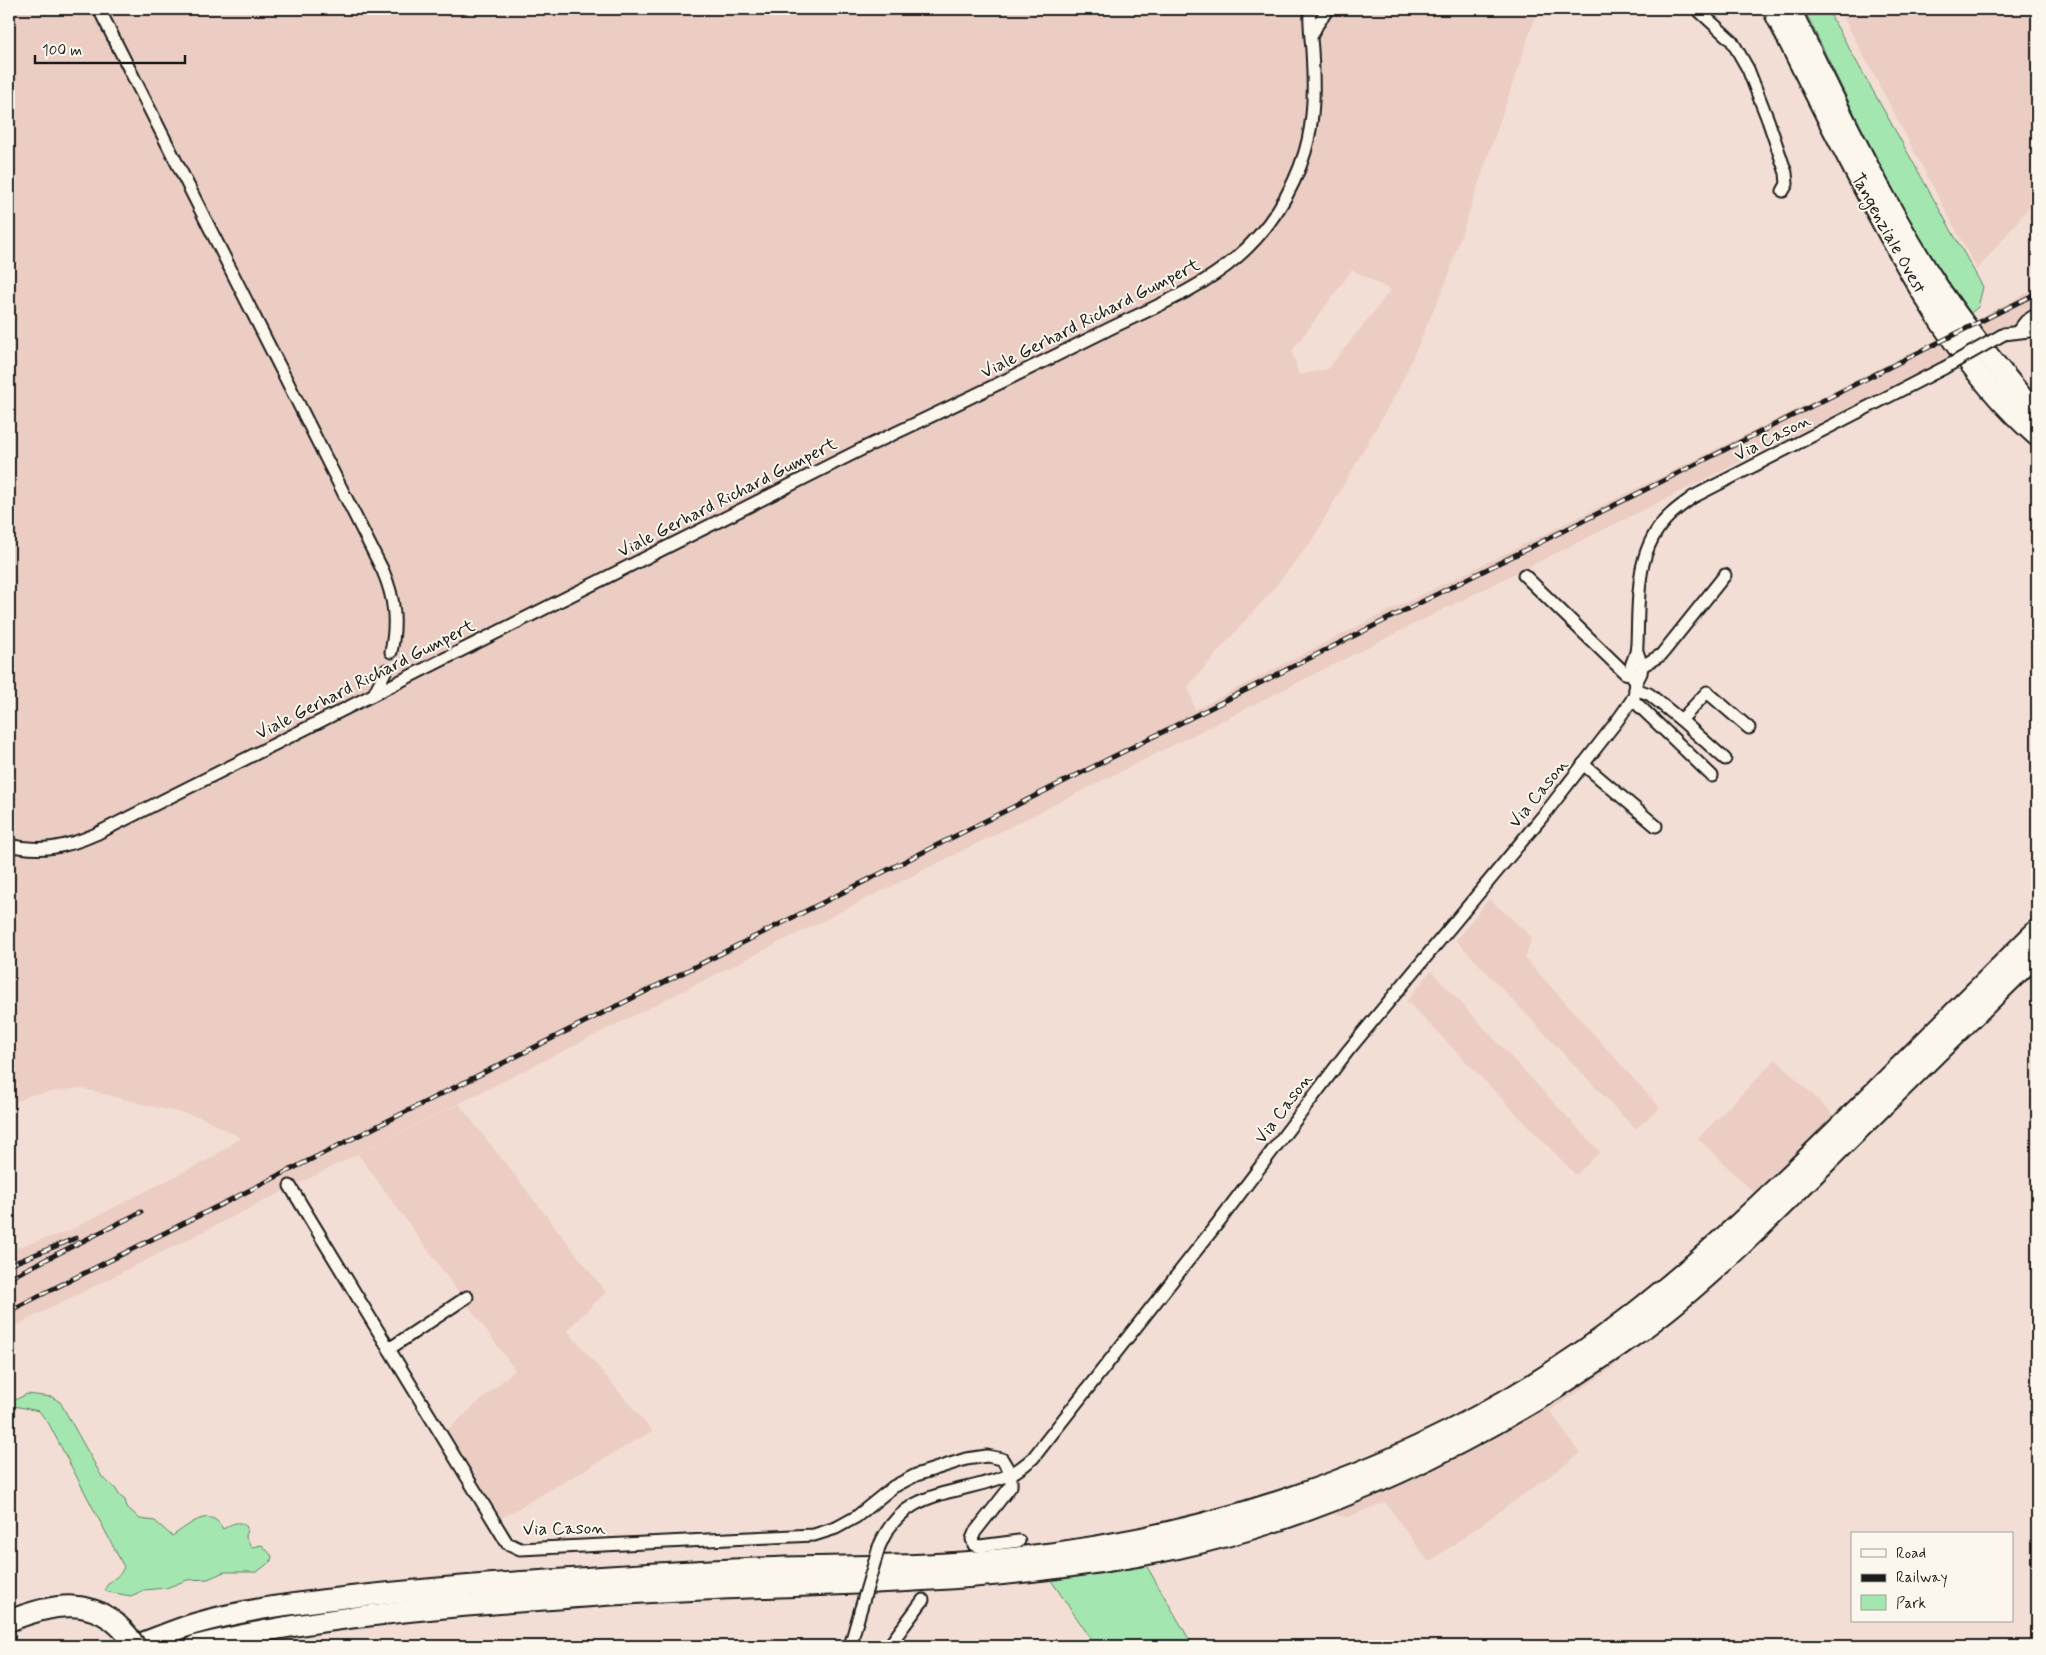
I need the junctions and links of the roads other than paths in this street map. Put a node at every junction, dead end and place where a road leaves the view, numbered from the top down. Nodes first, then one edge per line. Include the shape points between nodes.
1 (99, 9) edge
2 (1328, 9) edge
3 (1697, 9) edge
4 (1773, 9) edge
5 (1790, 9) edge
6 (1312, 16) edge
7 (1783, 191) dead end
8 (2037, 314) edge
9 (2037, 330) edge
10 (2018, 331) junction
11 (2007, 378) junction
12 (2037, 405) edge
13 (2011, 413) junction
14 (2037, 415) edge
15 (2037, 436) edge
16 (2037, 445) edge
17 (1524, 575) dead end
18 (1725, 575) dead end
19 (1637, 650) junction
20 (392, 652) dead end
21 (1661, 654) junction
22 (1642, 666) junction
23 (386, 670) dead end
24 (1634, 686) junction
25 (374, 694) junction
26 (1681, 720) junction
27 (1749, 728) dead end
28 (1725, 759) dead end
29 (1584, 764) junction
30 (1712, 776) dead end
31 (1656, 826) dead end
32 (9, 846) edge
33 (2037, 930) edge
34 (2037, 954) edge
35 (290, 1186) dead end
36 (467, 1297) dead end
37 (389, 1349) junction
38 (1012, 1474) junction
39 (1019, 1541) dead end
40 (923, 1600) dead end
41 (9, 1621) edge
42 (313, 1623) junction
43 (128, 1644) edge
44 (195, 1646) edge
45 (234, 1646) edge
46 (850, 1646) edge
47 (889, 1646) edge

1 - 20 street via 383,571 395,614
2 - 6 street
3 - 7 street via 1732,41 1748,69 1786,173 1787,184
4 - 13 highway, Tangenziale Ovest via 1845,153 1914,279 1945,329 1990,391
5 - 11 highway, Tangenziale Ovest via 1903,230 1928,272 1988,357
6 - 25 street, Viale Gerhard Richard Gumpert via 1313,109 1299,170 1273,217 1224,267 1166,301 868,446
8 - 10 street
9 - 10 street, Via Cason
10 - 19 street, Via Cason, bridge via 2004,334 1693,497 1668,517 1655,533 1639,579
11 - 12 highway, Tangenziale Ovest
11 - 14 highway, Tangenziale Ovest
13 - 15 highway, Tangenziale Ovest
13 - 16 highway
17 - 24 street via 1625,673
18 - 21 street, Via Cason
19 - 21 street
19 - 22 street, Via Cason
19 - 24 street, Via Cason via 1630,666
21 - 22 street, Via Cason
21 - 24 street, Via Cason via 1658,662
22 - 24 street, Via Cason
23 - 25 street
24 - 26 street
24 - 29 street, Via Cason
24 - 30 street
25 - 32 street, Viale Gerhard Richard Gumpert via 80,841 40,849
26 - 27 street via 1707,692
26 - 28 street
29 - 31 street, Via Cason
29 - 38 street, Via Cason via 1347,1052 1049,1439 1033,1458
33 - 43 highway via 1729,1233 1626,1320 1543,1378 1499,1404 1390,1460 1308,1493 1220,1520 1128,1542 1016,1558 728,1569 453,1586 284,1605 193,1624
34 - 42 highway via 1681,1299 1592,1365 1514,1414 1396,1475 1333,1501 1181,1547 1068,1567 921,1581 506,1602
35 - 37 street, Via Cason
36 - 37 street
37 - 38 street, Via Cason via 507,1542 520,1549 814,1535 856,1517 908,1479 946,1465 987,1456 1002,1459
38 - 39 street via 1011,1486 974,1532 972,1539 974,1545 980,1546
38 - 46 street, Via Cason, bridge via 922,1499 892,1524 879,1548
40 - 47 street
41 - 43 highway via 46,1608 78,1606 104,1614 112,1620
42 - 44 highway
42 - 45 highway

